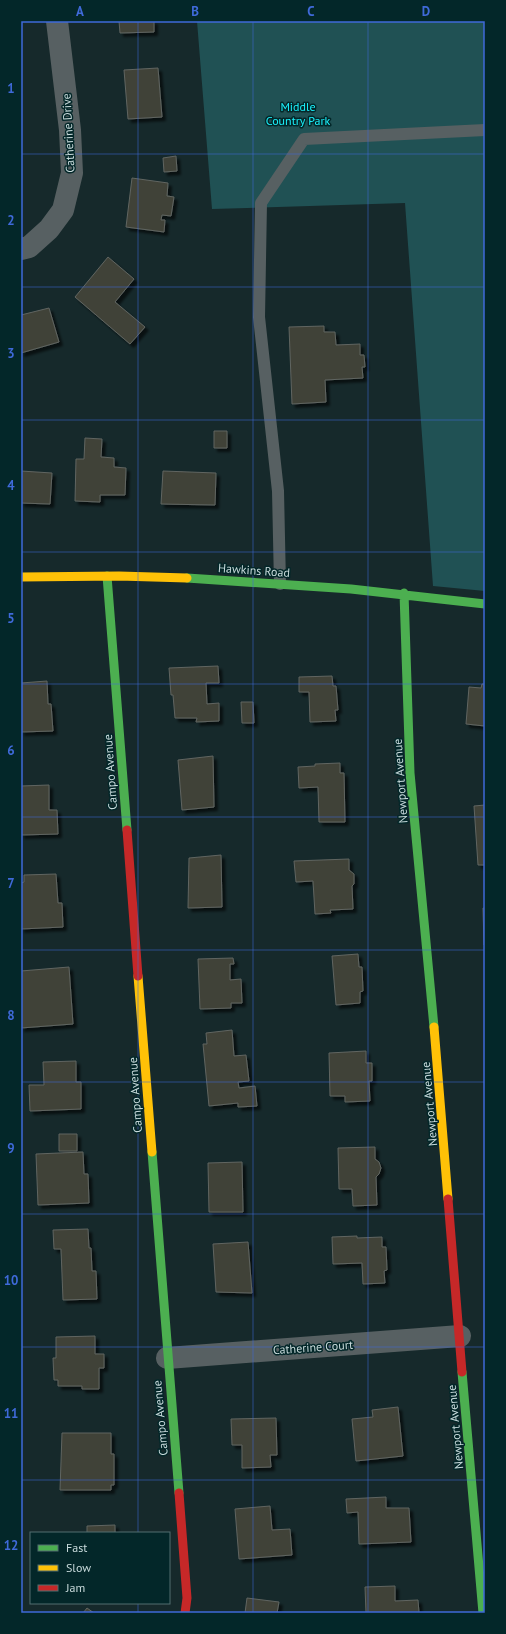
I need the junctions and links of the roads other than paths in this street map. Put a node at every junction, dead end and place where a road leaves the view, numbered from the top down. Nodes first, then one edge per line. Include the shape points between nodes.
1 (57, 21) edge
2 (485, 130) edge
3 (21, 249) edge
4 (107, 576) junction
5 (21, 577) edge
6 (280, 584) junction
7 (404, 593) junction
8 (485, 604) edge
9 (460, 1336) junction
10 (167, 1358) junction
11 (185, 1613) edge
12 (483, 1613) edge

1 - 3 street, Catherine Drive via 70,130 72,173 64,210 30,247
2 - 6 lane via 304,139 261,203 259,317 278,491
4 - 5 street, Hawkins Road
4 - 6 street, Hawkins Road via 216,579
4 - 10 street, Campo Avenue
6 - 7 street, Hawkins Road
7 - 8 street, Hawkins Road
7 - 9 street, Newport Avenue via 410,773
9 - 10 street, Catherine Court
9 - 12 street, Newport Avenue
10 - 11 street, Campo Avenue via 187,1598

